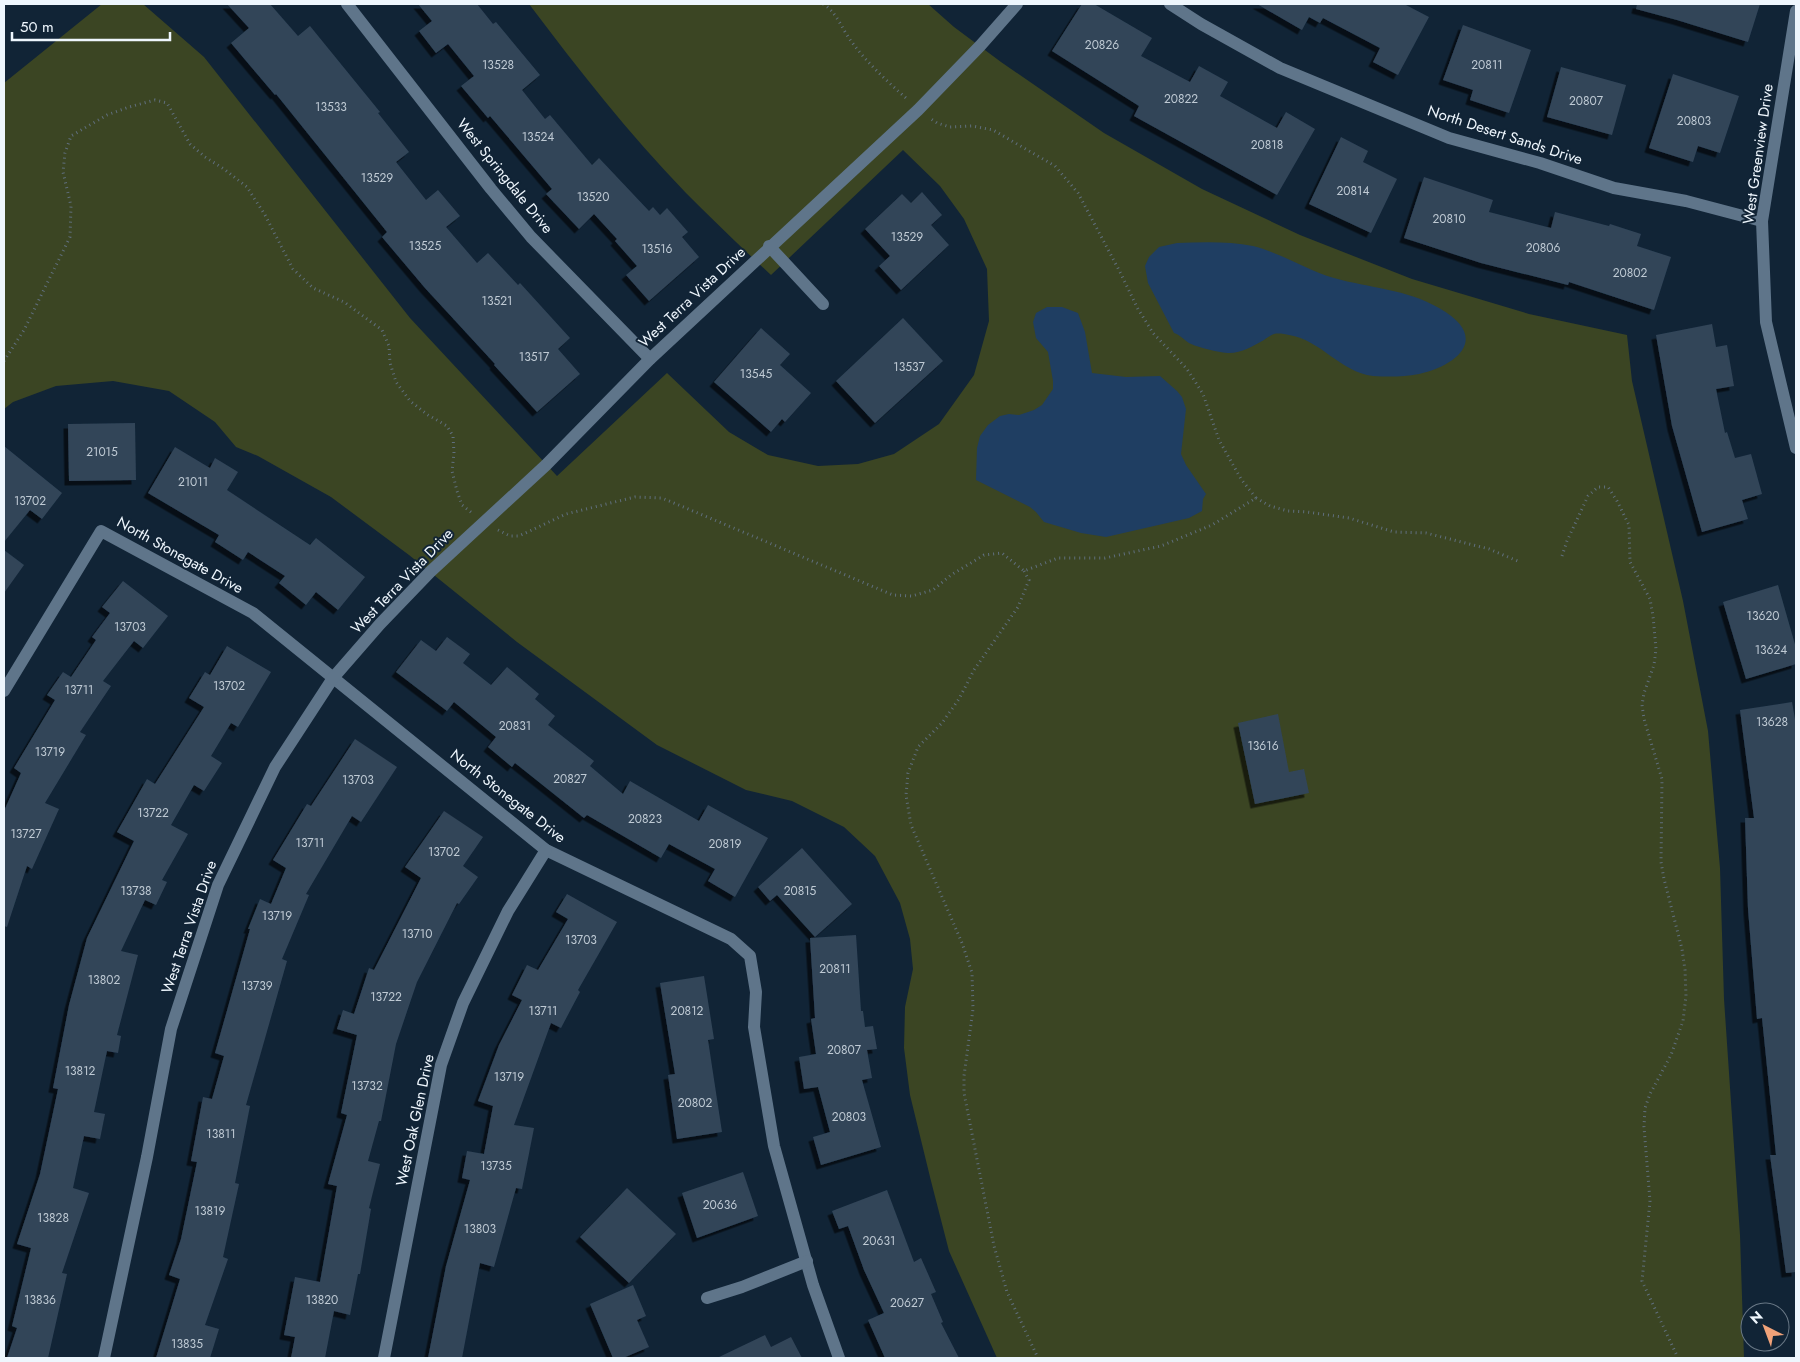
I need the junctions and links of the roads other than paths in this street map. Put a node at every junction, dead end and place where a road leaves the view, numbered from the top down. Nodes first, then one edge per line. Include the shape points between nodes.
1 (347, 4) edge
2 (1017, 4) edge
3 (1170, 4) edge
4 (1796, 11) edge
5 (1762, 221) junction
6 (770, 246) junction
7 (823, 304) dead end
8 (650, 359) junction
9 (1792, 411) edge
10 (1796, 448) edge
11 (333, 678) junction
12 (4, 690) edge
13 (546, 850) junction
14 (807, 1262) junction
15 (707, 1298) dead end
16 (104, 1358) edge
17 (384, 1358) edge
18 (838, 1358) edge

1 - 8 street, West Springdale Drive via 531,237
2 - 6 street, West Terra Vista Drive via 918,110
3 - 5 street, North Desert Sands Drive via 1280,68 1449,138 1614,188 1686,200
4 - 5 street, West Greenview Drive
5 - 9 street, West Greenview Drive via 1766,322
6 - 7 street
6 - 8 street, West Terra Vista Drive
8 - 11 street, West Terra Vista Drive via 546,465 430,572
9 - 10 street, West Greenview Drive
11 - 12 street, North Stonegate Drive via 253,613 100,530
11 - 13 street, North Stonegate Drive
11 - 16 street, West Terra Vista Drive via 275,767 218,886 171,1029
13 - 14 street, North Stonegate Drive via 730,939 750,956 756,992 754,1027 774,1146
13 - 17 street, West Oak Glen Drive via 508,911 463,1003 441,1065
14 - 15 street
14 - 18 street, North Stonegate Drive

